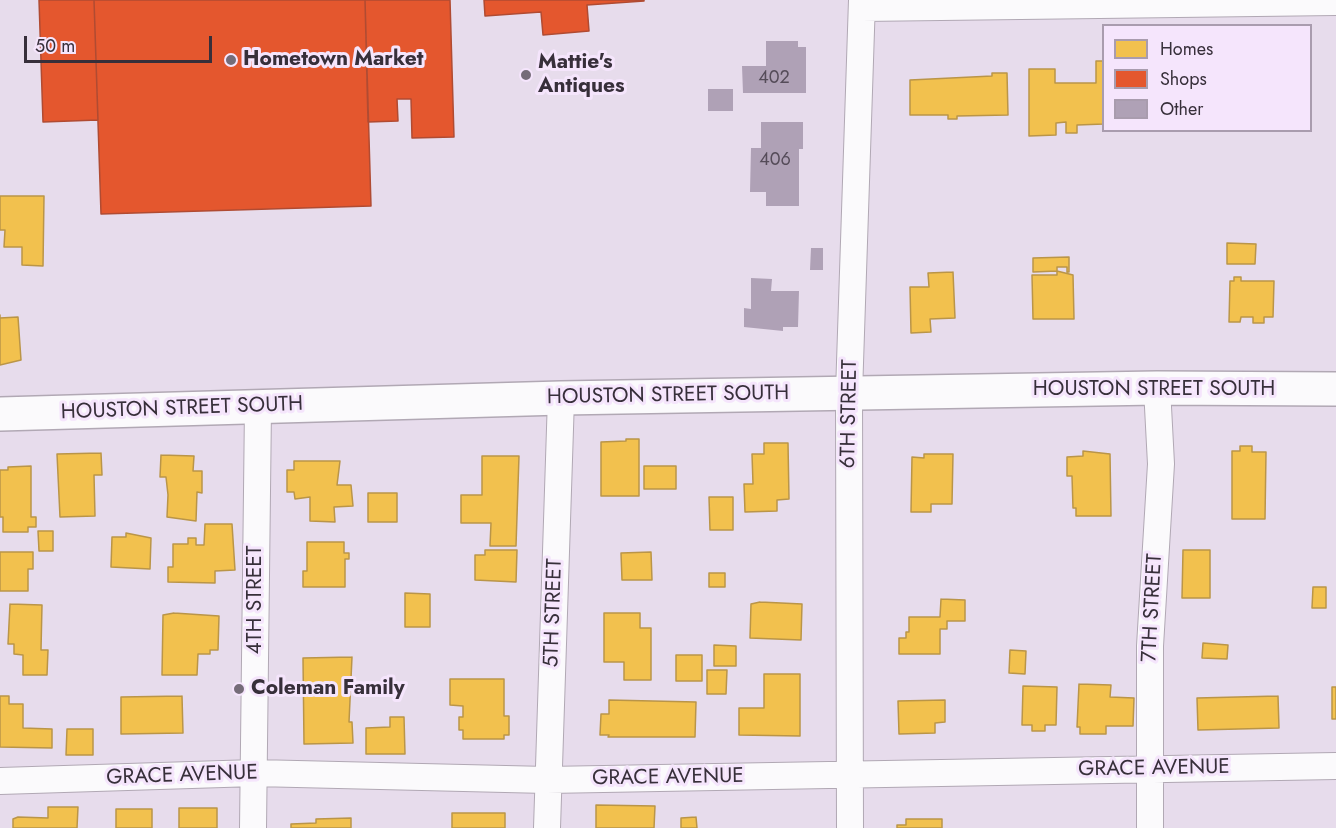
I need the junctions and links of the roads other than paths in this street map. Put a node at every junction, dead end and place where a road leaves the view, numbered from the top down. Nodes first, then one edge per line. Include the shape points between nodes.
1 (1165, 2) edge
2 (1336, 2) edge
3 (862, 4) edge
4 (1157, 388) junction
5 (1336, 389) edge
6 (849, 393) junction
7 (561, 398) junction
8 (258, 407) junction
9 (0, 414) edge
10 (1336, 766) edge
11 (1150, 768) junction
12 (255, 773) junction
13 (850, 776) junction
14 (547, 780) junction
15 (0, 781) edge
16 (253, 828) edge
17 (547, 828) edge
18 (850, 828) edge
19 (1150, 828) edge

1 - 2 street
1 - 3 street
3 - 6 street, 6TH STREET
4 - 5 street, HOUSTON STREET SOUTH
4 - 6 street, HOUSTON STREET SOUTH
4 - 11 street, 7TH STREET via 1161,464 1150,646
6 - 7 street, HOUSTON STREET SOUTH
6 - 13 street, 6TH STREET
7 - 8 street, HOUSTON STREET SOUTH
7 - 14 street, 5TH STREET
8 - 9 street, HOUSTON STREET SOUTH
8 - 12 street, 4TH STREET
10 - 11 street, GRACE AVENUE
11 - 13 street, GRACE AVENUE
11 - 19 street, 7TH STREET
12 - 14 street, GRACE AVENUE
12 - 15 street, GRACE AVENUE
12 - 16 street, 4TH STREET
13 - 14 street, GRACE AVENUE
13 - 18 street, 6TH STREET
14 - 17 street, 5TH STREET

